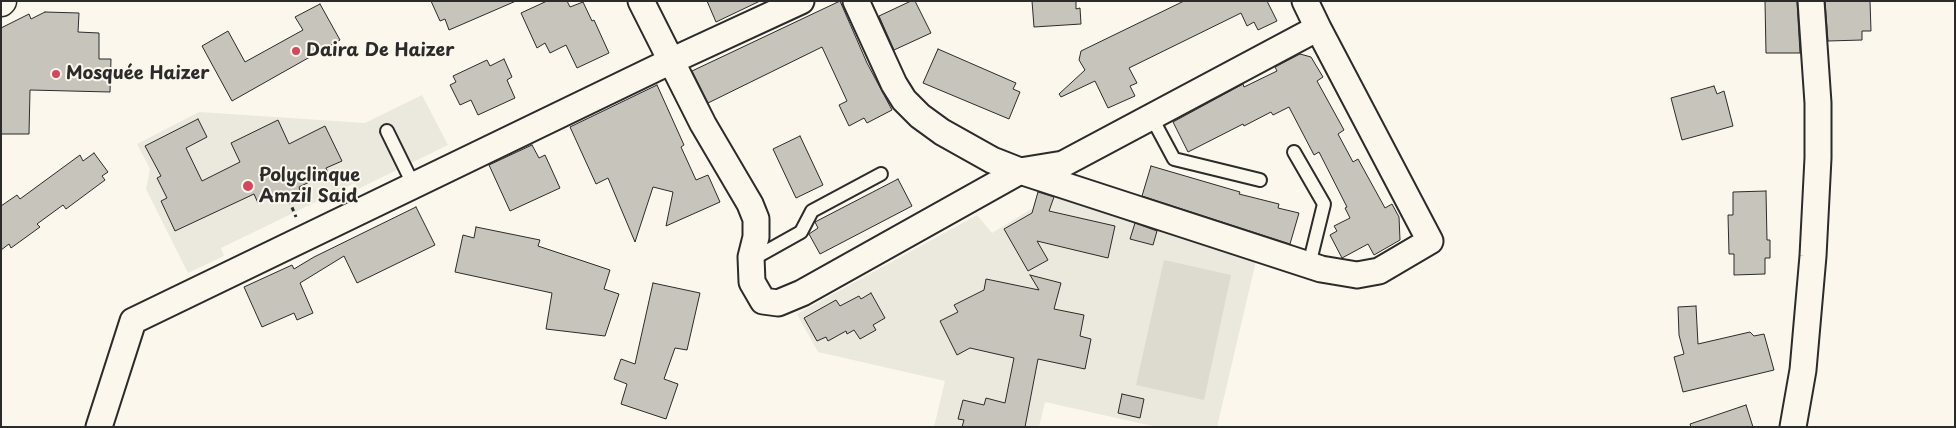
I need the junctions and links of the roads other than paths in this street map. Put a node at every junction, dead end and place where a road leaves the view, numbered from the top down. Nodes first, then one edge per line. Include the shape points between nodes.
1 (641, 1) edge
2 (801, 1) edge
3 (856, 1) edge
4 (1304, 1) edge
5 (1811, 1) edge
6 (1318, 28) junction
7 (671, 62) junction
8 (1152, 118) junction
9 (387, 131) dead end
10 (1294, 152) dead end
11 (1020, 171) junction
12 (881, 174) dead end
13 (1260, 180) dead end
14 (414, 186) junction
15 (751, 260) junction
16 (1309, 266) junction
17 (99, 427) edge
18 (1793, 427) edge

1 - 7 street
2 - 7 street
3 - 11 street via 904,100 942,132 992,160
4 - 6 street
5 - 18 street via 1818,103 1817,168 1803,370
6 - 8 street
6 - 16 street via 1430,241 1379,271 1357,275
7 - 14 street
7 - 15 street via 750,204 756,220
8 - 11 street via 1063,164
8 - 13 lane via 1174,159
9 - 14 lane
10 - 16 lane via 1324,204
11 - 15 street via 802,293 778,303 763,300 752,282
11 - 16 street
12 - 15 lane via 812,211 801,232
14 - 17 street via 133,321

